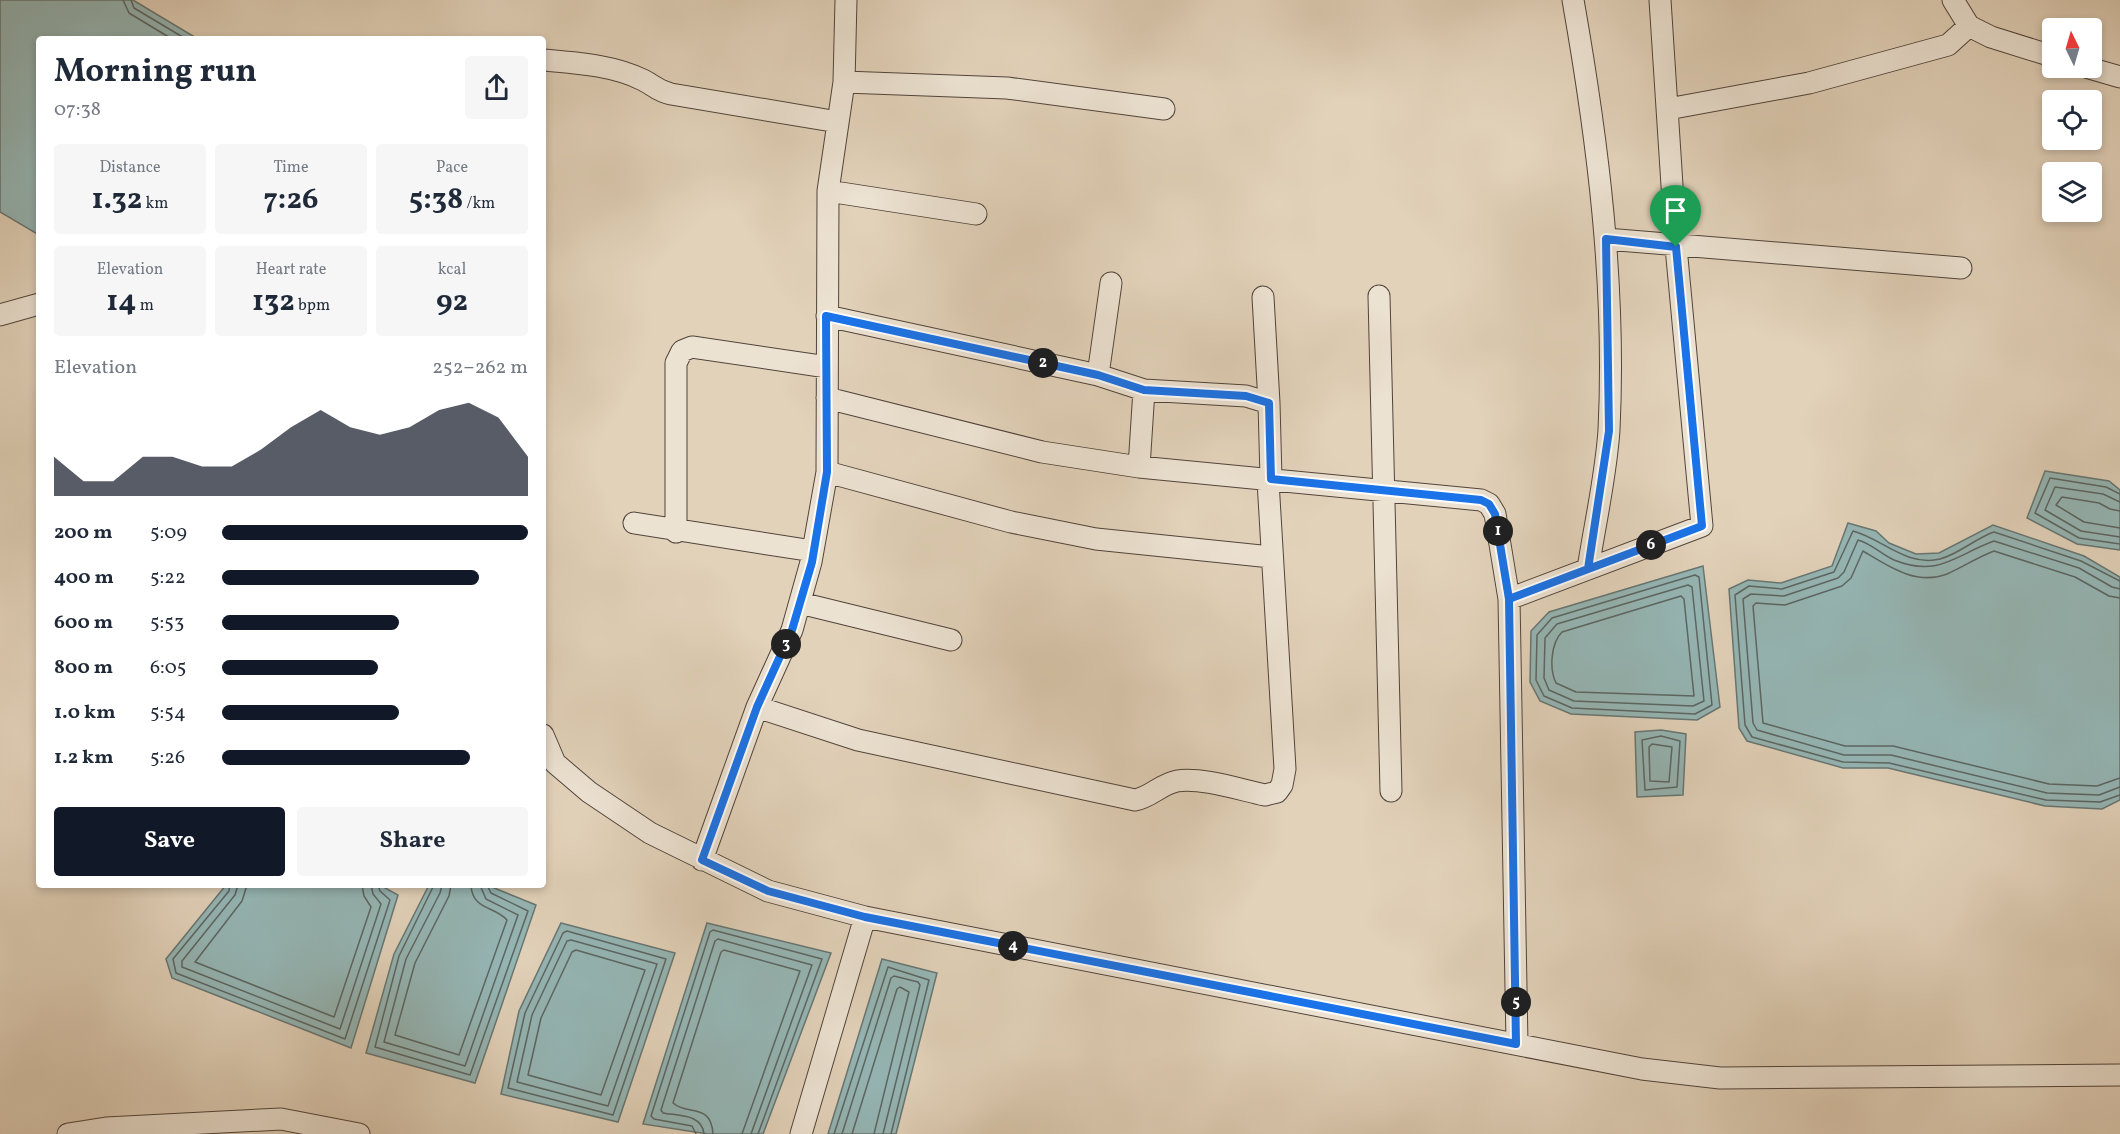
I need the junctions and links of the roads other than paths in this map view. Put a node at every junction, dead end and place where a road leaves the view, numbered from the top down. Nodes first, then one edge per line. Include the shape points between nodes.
1 (846, 0) edge
2 (1573, 0) edge
3 (1660, 0) edge
4 (1953, 0) edge
5 (1969, 26) junction
6 (2042, 53) edge
7 (546, 60) edge
8 (2102, 72) edge
9 (2120, 77) edge
10 (844, 82) junction
11 (1668, 108) junction
12 (1164, 109) dead end
13 (838, 122) junction
14 (828, 191) junction
15 (976, 214) dead end
16 (1606, 239) junction
17 (1676, 247) junction
18 (1961, 268) dead end
19 (1111, 283) dead end
20 (1379, 296) dead end
21 (1263, 297) dead end
22 (36, 305) edge
23 (0, 315) edge
24 (826, 316) junction
25 (827, 367) junction
26 (1098, 375) junction
27 (1144, 390) junction
28 (827, 398) junction
29 (1269, 403) junction
30 (1139, 467) junction
31 (827, 472) junction
32 (1270, 480) junction
33 (1384, 491) junction
34 (634, 523) dead end
35 (676, 532) junction
36 (813, 551) junction
37 (1271, 557) junction
38 (1588, 569) junction
39 (1509, 599) junction
40 (800, 603) junction
41 (951, 640) dead end
42 (757, 707) junction
43 (546, 742) edge
44 (1391, 791) dead end
45 (702, 860) junction
46 (865, 917) junction
47 (1516, 1044) junction
48 (2120, 1075) edge
49 (68, 1134) edge
50 (359, 1134) edge
51 (801, 1134) edge

1 - 10 street
2 - 16 street via 1594,119
3 - 11 street
4 - 5 street
5 - 6 street
5 - 11 street via 1948,45 1809,83
7 - 13 street via 599,66 644,80 656,91
8 - 9 street
10 - 12 street via 1007,88
10 - 13 street
11 - 17 street
13 - 14 street
14 - 15 street
14 - 24 street
16 - 17 street
16 - 38 street via 1609,431
17 - 18 street
17 - 38 street via 1702,526
19 - 26 street
20 - 33 street
21 - 29 street
22 - 23 street
24 - 25 street
24 - 26 street
25 - 28 street
25 - 35 street via 692,347 682,351 676,363
26 - 27 street
27 - 29 street via 1246,396
27 - 30 street
28 - 30 street via 1042,452
28 - 31 street
29 - 32 street
30 - 32 street
31 - 36 street
31 - 37 street via 1011,522 1085,537
32 - 33 street
32 - 37 street
33 - 39 street via 1489,504 1495,514
33 - 44 street
34 - 35 street
35 - 36 street
36 - 40 street
37 - 42 street via 1285,769 1277,792 1265,795 1188,780 1174,781 1147,798 1135,800 858,740
38 - 39 street
39 - 47 street
40 - 41 street
40 - 42 street
42 - 45 street
43 - 45 street via 555,763 589,792 650,834
45 - 46 street via 768,891
46 - 47 street
46 - 51 street
47 - 48 street via 1642,1069 1720,1078
49 - 50 street via 106,1128 281,1119

